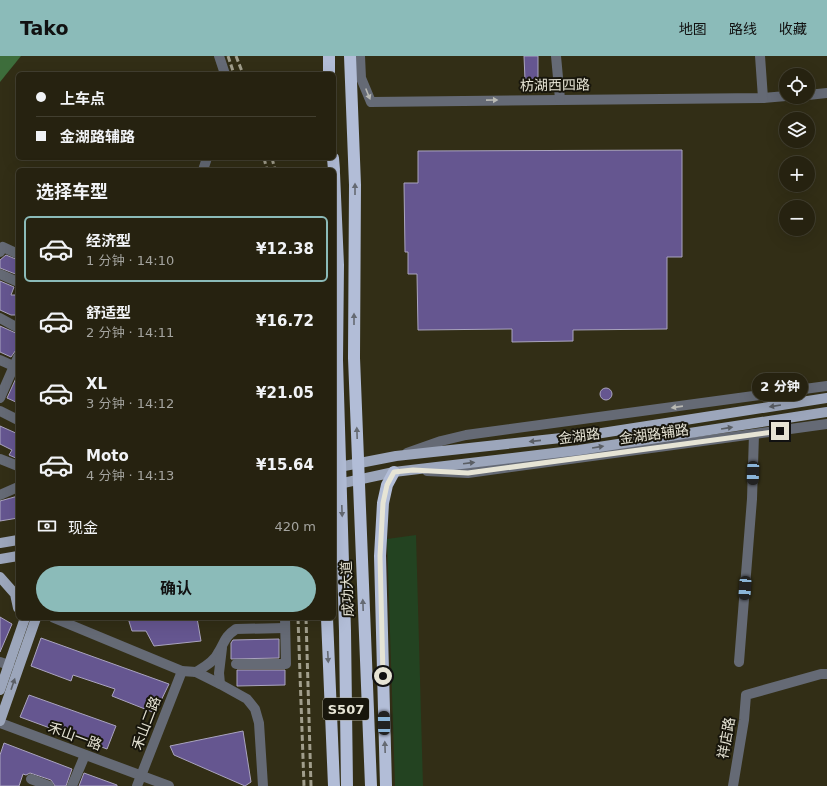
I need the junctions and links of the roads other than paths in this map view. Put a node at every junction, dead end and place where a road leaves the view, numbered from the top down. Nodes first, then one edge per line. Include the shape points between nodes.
1 (219, 56) edge
2 (329, 56) edge
3 (350, 56) edge
4 (360, 56) edge
5 (556, 56) edge
6 (760, 56) edge
7 (224, 72) edge
8 (329, 72) edge
9 (827, 93) edge
10 (815, 94) edge
11 (779, 97) edge
12 (763, 98) junction
13 (560, 99) junction
14 (336, 218) edge
15 (0, 252) edge
16 (16, 253) edge
17 (0, 274) edge
18 (16, 281) edge
19 (0, 318) edge
20 (16, 327) edge
21 (0, 360) edge
22 (16, 364) edge
23 (16, 366) edge
24 (827, 386) edge
25 (0, 398) edge
26 (827, 398) edge
27 (0, 411) edge
28 (827, 412) edge
29 (16, 419) edge
30 (589, 419) junction
31 (827, 424) edge
32 (754, 434) junction
33 (589, 435) junction
34 (396, 456) junction
35 (0, 459) edge
36 (336, 464) edge
37 (16, 465) edge
38 (336, 468) edge
39 (413, 470) junction
40 (394, 472) junction
41 (336, 485) edge
42 (16, 488) edge
43 (0, 496) edge
44 (16, 540) edge
45 (0, 543) edge
46 (16, 556) edge
47 (0, 559) edge
48 (0, 577) edge
49 (16, 599) edge
50 (20, 620) edge
51 (24, 620) edge
52 (35, 620) edge
53 (59, 620) edge
54 (327, 620) edge
55 (285, 623) edge
56 (21, 630) junction
57 (223, 641) junction
58 (740, 662) dead end
59 (4, 664) edge
60 (236, 664) dead end
61 (182, 671) junction
62 (196, 672) junction
63 (827, 674) edge
64 (220, 684) junction
65 (0, 690) edge
66 (0, 722) edge
67 (85, 755) junction
68 (141, 775) junction
69 (31, 779) dead end
70 (49, 786) edge
71 (72, 786) edge
72 (137, 786) edge
73 (169, 786) edge
74 (263, 786) edge
75 (334, 786) edge
76 (347, 786) edge
77 (371, 786) edge
78 (386, 786) edge
79 (733, 786) edge

1 - 7 street
2 - 8 highway
77 -> 3 highway, 成功大道 / S507 via 354,358 356,185
4 -> 13 street, 枋湖西四路 via 361,78 371,102
5 - 13 street
6 - 12 street
9 - 10 street
11 - 12 street, 枋湖西四路
12 - 13 street, 枋湖西四路
14 -> 76 highway, 成功大道 / S507
15 - 16 street via 3,247
17 - 18 street
19 - 20 street
21 - 22 street
23 - 25 street
24 -> 30 street
26 -> 33 main road, 金湖路
27 - 29 street
39 -> 28 main road, 金湖路 via 579,450
30 - 33 street
30 - 34 street via 466,436 441,441
31 - 32 street, 金湖路辅路
32 - 39 street, 金湖路辅路 via 468,473
32 - 58 street
33 -> 34 main road, 金湖路
34 - 36 street via 369,456
34 - 38 main road, 金湖路
35 - 37 street
39 - 40 main road, 金湖路
40 - 41 main road, 金湖路
78 -> 40 highway via 380,556 383,503 387,485
42 - 43 street
44 - 45 main road
46 - 47 main road
48 - 49 main road
50 - 56 main road
51 - 56 main road
66 -> 52 main road
53 - 61 street
54 -> 75 highway
55 - 57 street via 236,630
55 - 60 street via 286,664
56 - 59 main road
57 - 62 street via 212,661
57 - 64 street
59 - 65 main road
61 - 62 street
61 - 68 street, 禾山二路
62 - 64 street
63 - 79 street, 祥店路 via 746,695
64 - 74 street via 247,699 255,709 259,723
66 - 67 street, 禾山一路
67 - 68 street, 禾山一路
67 - 71 street
68 - 72 street, 禾山二路
68 - 73 street, 禾山一路
69 - 70 street

